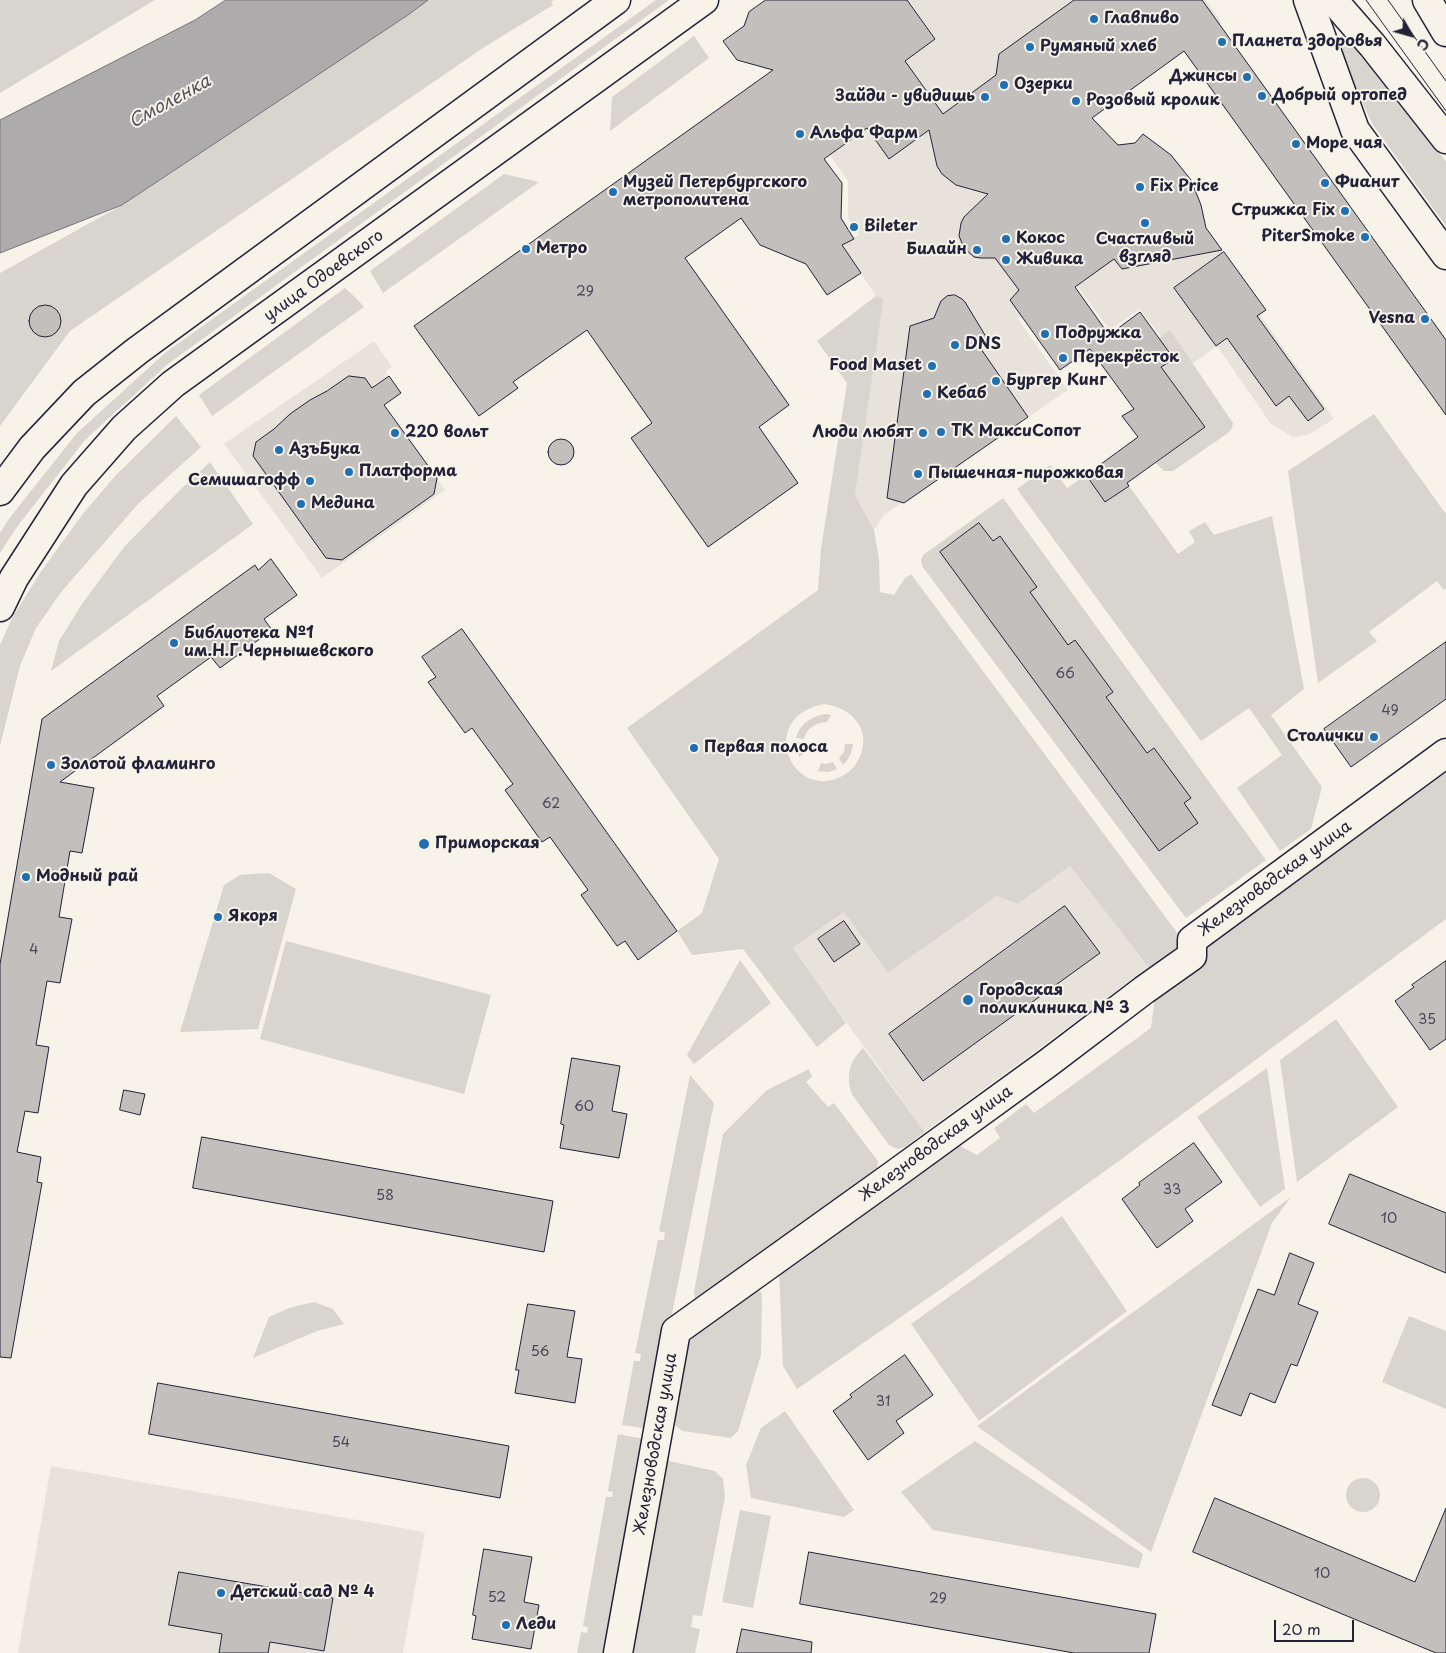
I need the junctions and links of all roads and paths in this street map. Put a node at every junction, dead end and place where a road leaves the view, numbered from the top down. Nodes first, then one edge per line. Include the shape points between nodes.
1 (616, 0) edge
2 (704, 0) edge
3 (1308, 0) edge
4 (1332, 0) edge
5 (1427, 0) edge
6 (1446, 32) edge
7 (1446, 139) edge
8 (1446, 255) edge
9 (0, 491) edge
10 (0, 607) edge
11 (1446, 754) edge
12 (618, 1653) edge

1 - 9 street via 136,350 84,393 32,448
2 - 10 street, улица Одоевского via 173,384 124,428 74,486 14,578
3 - 8 street via 1356,130
4 - 7 street via 1373,46
5 - 6 street
11 - 12 street, Железноводская улица via 1192,940 1192,956 676,1331

